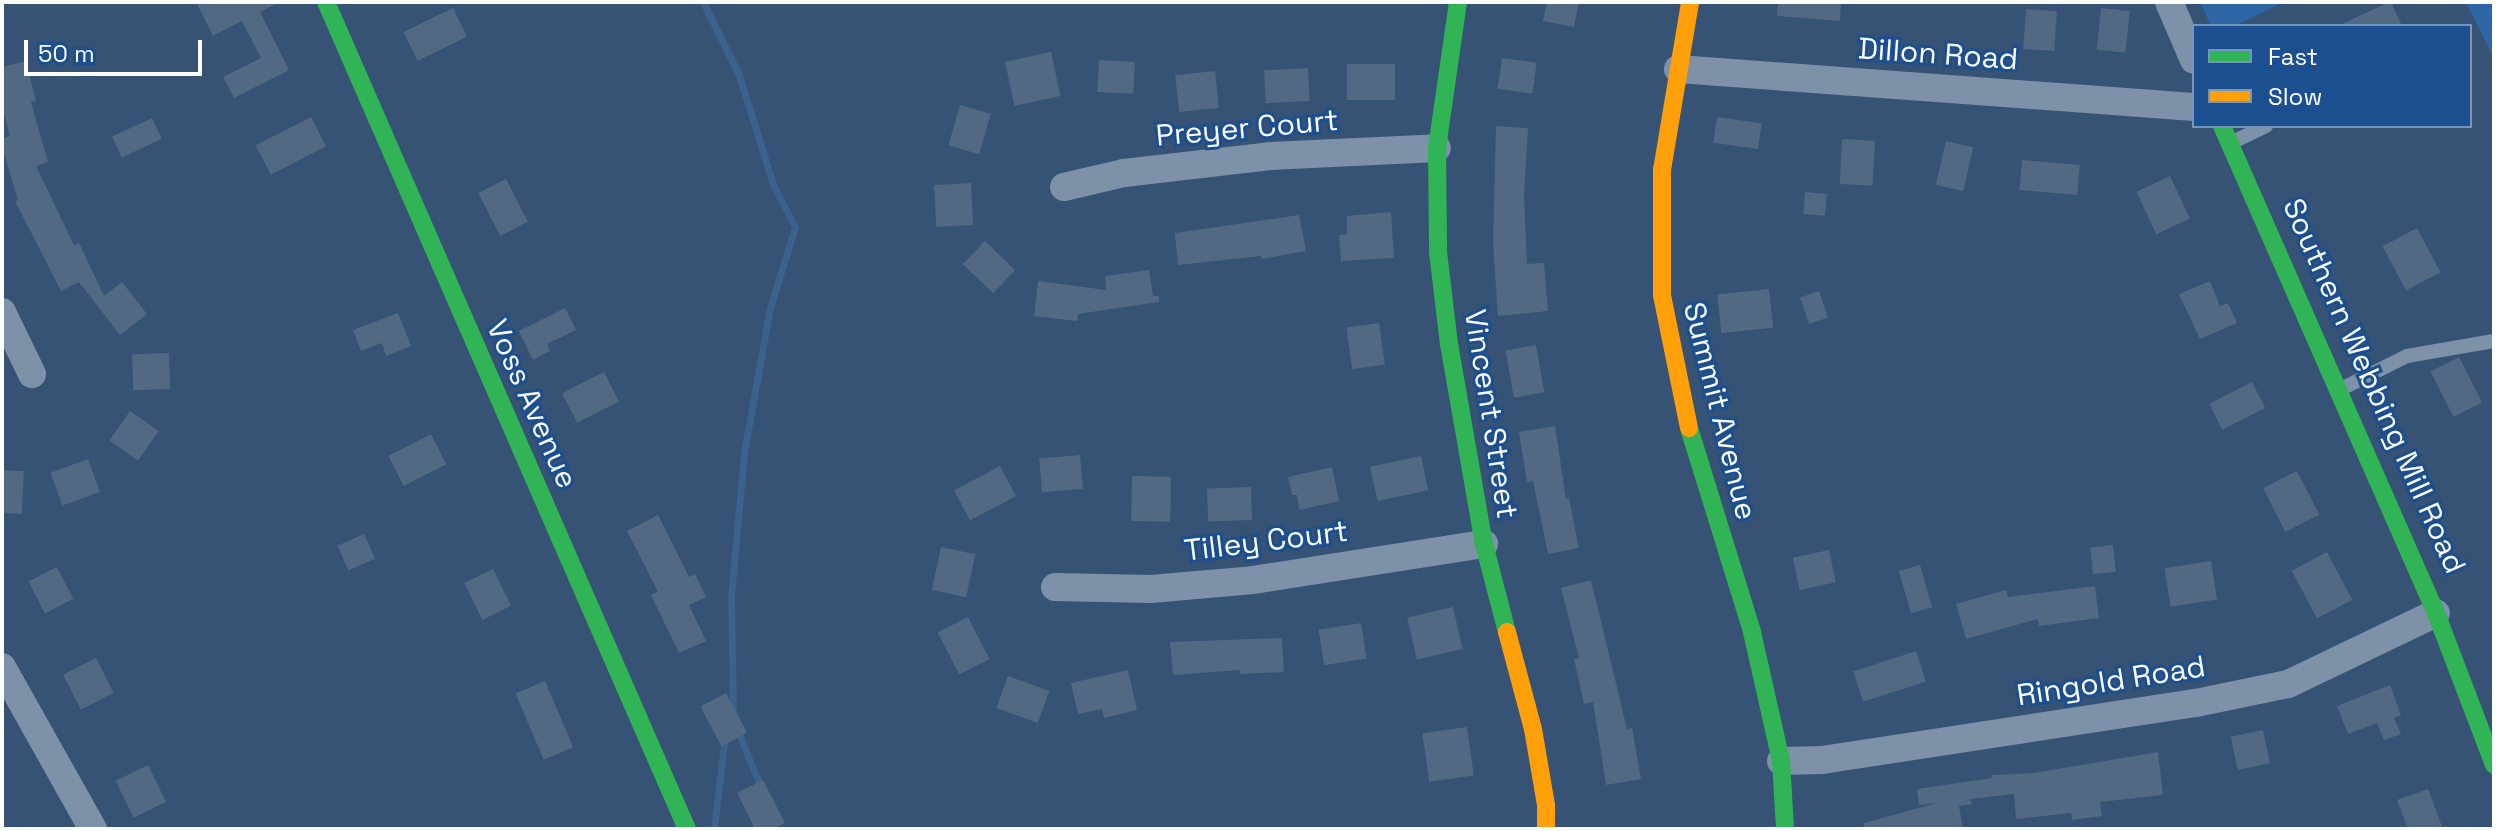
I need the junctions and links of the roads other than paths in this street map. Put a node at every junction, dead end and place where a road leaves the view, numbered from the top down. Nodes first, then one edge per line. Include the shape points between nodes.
1 (326, 2) edge
2 (1458, 2) edge
3 (1690, 2) edge
4 (2169, 2) edge
5 (2192, 55) edge
6 (1678, 69) junction
7 (2192, 107) edge
8 (2257, 128) edge
9 (2226, 135) edge
10 (1437, 148) junction
11 (1064, 187) dead end
12 (2, 312) edge
13 (2494, 341) edge
14 (32, 374) dead end
15 (2338, 390) junction
16 (1484, 544) junction
17 (1055, 587) dead end
18 (2436, 613) junction
19 (2, 667) edge
20 (1781, 761) junction
21 (2494, 765) edge
22 (93, 829) edge
23 (687, 829) edge
24 (1546, 829) edge
25 (1785, 829) edge

1 - 23 street, Voss Avenue
2 - 10 street, Vincent Street
3 - 6 street, Summit Avenue
4 - 5 street
6 - 7 street, Dillon Road
6 - 20 street, Summit Avenue via 1662,170 1662,295 1692,438 1752,632
8 - 9 lane
9 - 15 street, Southern Webbing Mill Road
10 - 11 street, Preyer Court via 1270,156 1124,173
10 - 16 street, Vincent Street via 1438,252
12 - 14 street
13 - 15 lane via 2407,356
15 - 18 street, Southern Webbing Mill Road
16 - 17 street, Tilley Court via 1253,580 1151,589
16 - 24 street, Vincent Street via 1533,729
18 - 20 street, Ringold Road via 2288,684 1822,760
18 - 21 street, Southern Webbing Mill Road
19 - 22 street
20 - 25 street, Summit Avenue

